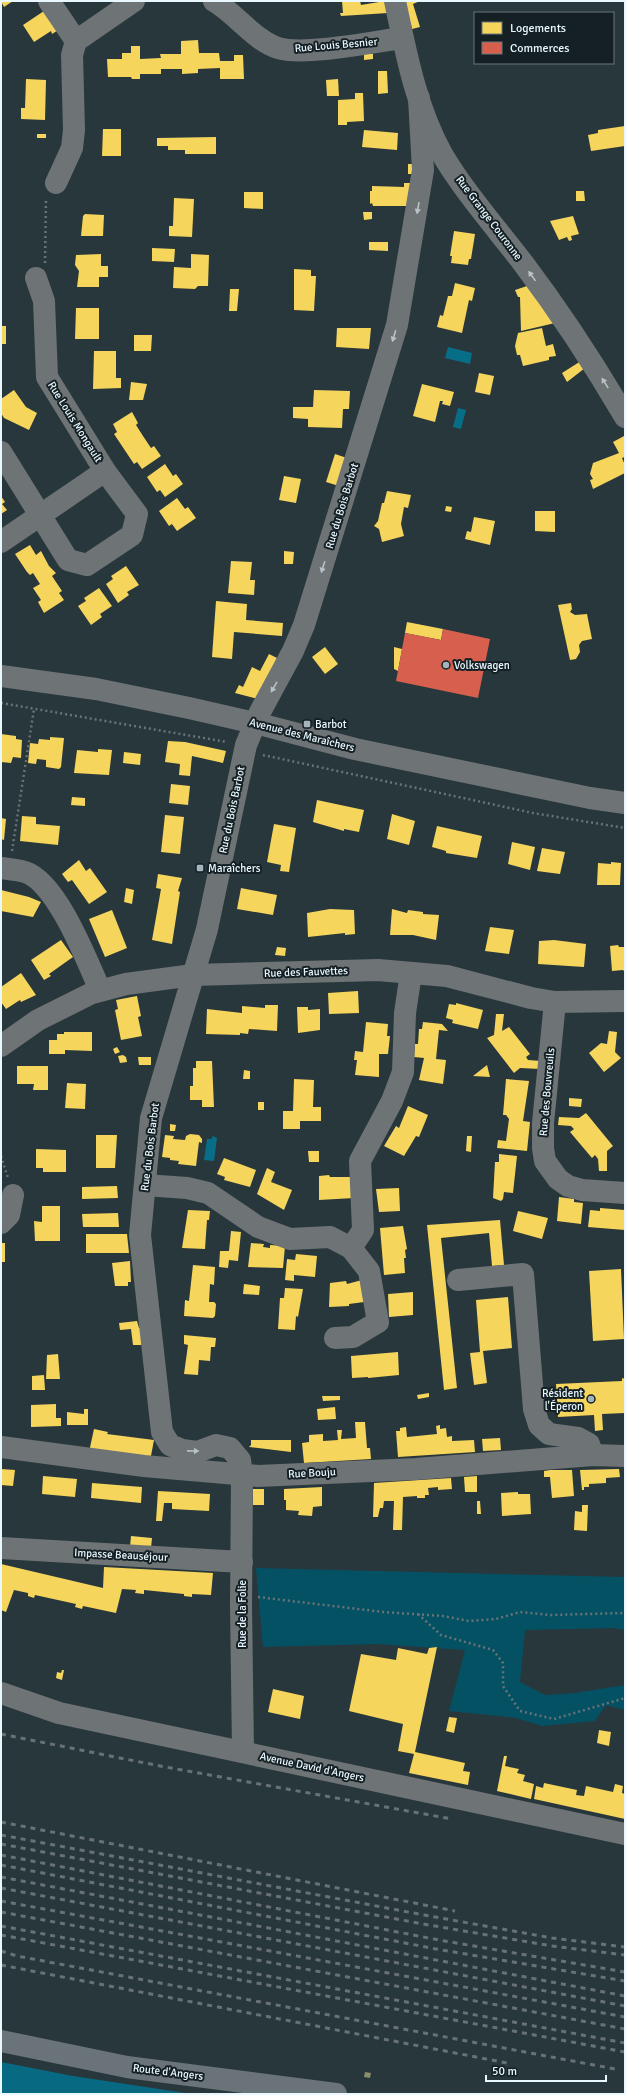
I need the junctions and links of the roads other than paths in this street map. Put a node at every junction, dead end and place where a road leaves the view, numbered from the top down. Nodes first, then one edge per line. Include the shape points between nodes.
1 (49, 1) edge
2 (134, 1) edge
3 (214, 1) edge
4 (394, 1) edge
5 (402, 38) junction
6 (76, 41) junction
7 (419, 98) junction
8 (442, 154) junction
9 (424, 170) junction
10 (56, 183) road end
11 (36, 278) road end
12 (625, 417) edge
13 (1, 452) edge
14 (106, 470) junction
15 (40, 516) junction
16 (1, 542) edge
17 (1, 676) edge
18 (255, 723) junction
19 (625, 803) edge
20 (5, 869) edge
21 (411, 973) junction
22 (193, 974) junction
23 (100, 990) junction
24 (625, 1001) edge
25 (555, 1002) junction
26 (1, 1046) edge
27 (144, 1185) junction
28 (625, 1193) edge
29 (13, 1196) road end
30 (1, 1224) edge
31 (352, 1248) junction
32 (458, 1280) dead end
33 (335, 1338) dead end
34 (1, 1447) edge
35 (593, 1455) junction
36 (625, 1456) edge
37 (242, 1475) junction
38 (1, 1548) edge
39 (242, 1562) junction
40 (1, 1693) edge
41 (243, 1752) junction
42 (625, 1834) edge
43 (1, 2041) edge
44 (336, 2094) edge

1 - 6 street
2 - 6 street
3 - 5 street, Rue Louis Besnier via 277,48 298,50
4 - 5 street, Rue Grange Couronne
5 - 7 street, Rue Grange Couronne
6 - 10 street via 72,55 72,148
7 - 8 street, Rue Grange Couronne
7 - 9 street, Rue du Bois Barbot
8 - 9 street
12 -> 8 street, Rue Grange Couronne via 557,309
9 -> 18 street, Rue du Bois Barbot via 395,333 304,625
11 - 14 street, Rue Louis Mongault via 44,301 47,377
13 - 15 street, Rue Louis Mongault
14 - 15 street, Rue Louis Mongault
14 - 15 street, Rue Louis Mongault via 137,514 132,535 86,565 68,560
15 - 16 street, Rue Louis Mongault
17 - 18 street, Avenue des Maraîchers via 96,689
18 - 19 street, Avenue des Maraîchers via 355,749
18 - 22 street, Rue du Bois Barbot via 246,745 207,929
20 - 23 street via 26,872 39,880 56,901
21 - 22 street, Rue des Fauvettes via 378,970
21 - 25 street, Rue des Fauvettes via 447,976
21 - 31 street via 405,1013 403,1072 392,1101 360,1160 363,1230
22 - 23 street, Rue des Fauvettes
22 - 27 street, Rue du Bois Barbot via 151,1118
23 - 26 street, Rue des Fauvettes via 38,1020
24 - 25 street, Rue des Fauvettes
25 - 28 street, Rue des Bouvreuils via 543,1123 545,1161 558,1179 568,1186 582,1190
27 - 31 street via 208,1193 258,1227 290,1239 330,1237
27 -> 37 street, Rue du Bois Barbot via 140,1235 162,1432 170,1445 182,1450 196,1452 216,1445 230,1448 240,1460
29 - 30 street via 9,1215
31 - 33 street via 369,1271 378,1322 353,1337
32 - 35 street via 523,1274 534,1409 539,1425 549,1434 578,1438 589,1444
34 - 37 street, Rue Bouju via 144,1466
35 - 36 street, Rue Bouju
35 - 37 street, Rue Bouju via 416,1469
37 - 39 street, Rue de la Folie
38 - 39 street, Impasse Beauséjour
39 - 41 street, Rue de la Folie
40 - 41 street, Avenue David d'Angers via 60,1713
41 - 42 street, Avenue David d'Angers
43 - 44 main road, Route d'Angers via 127,2067

